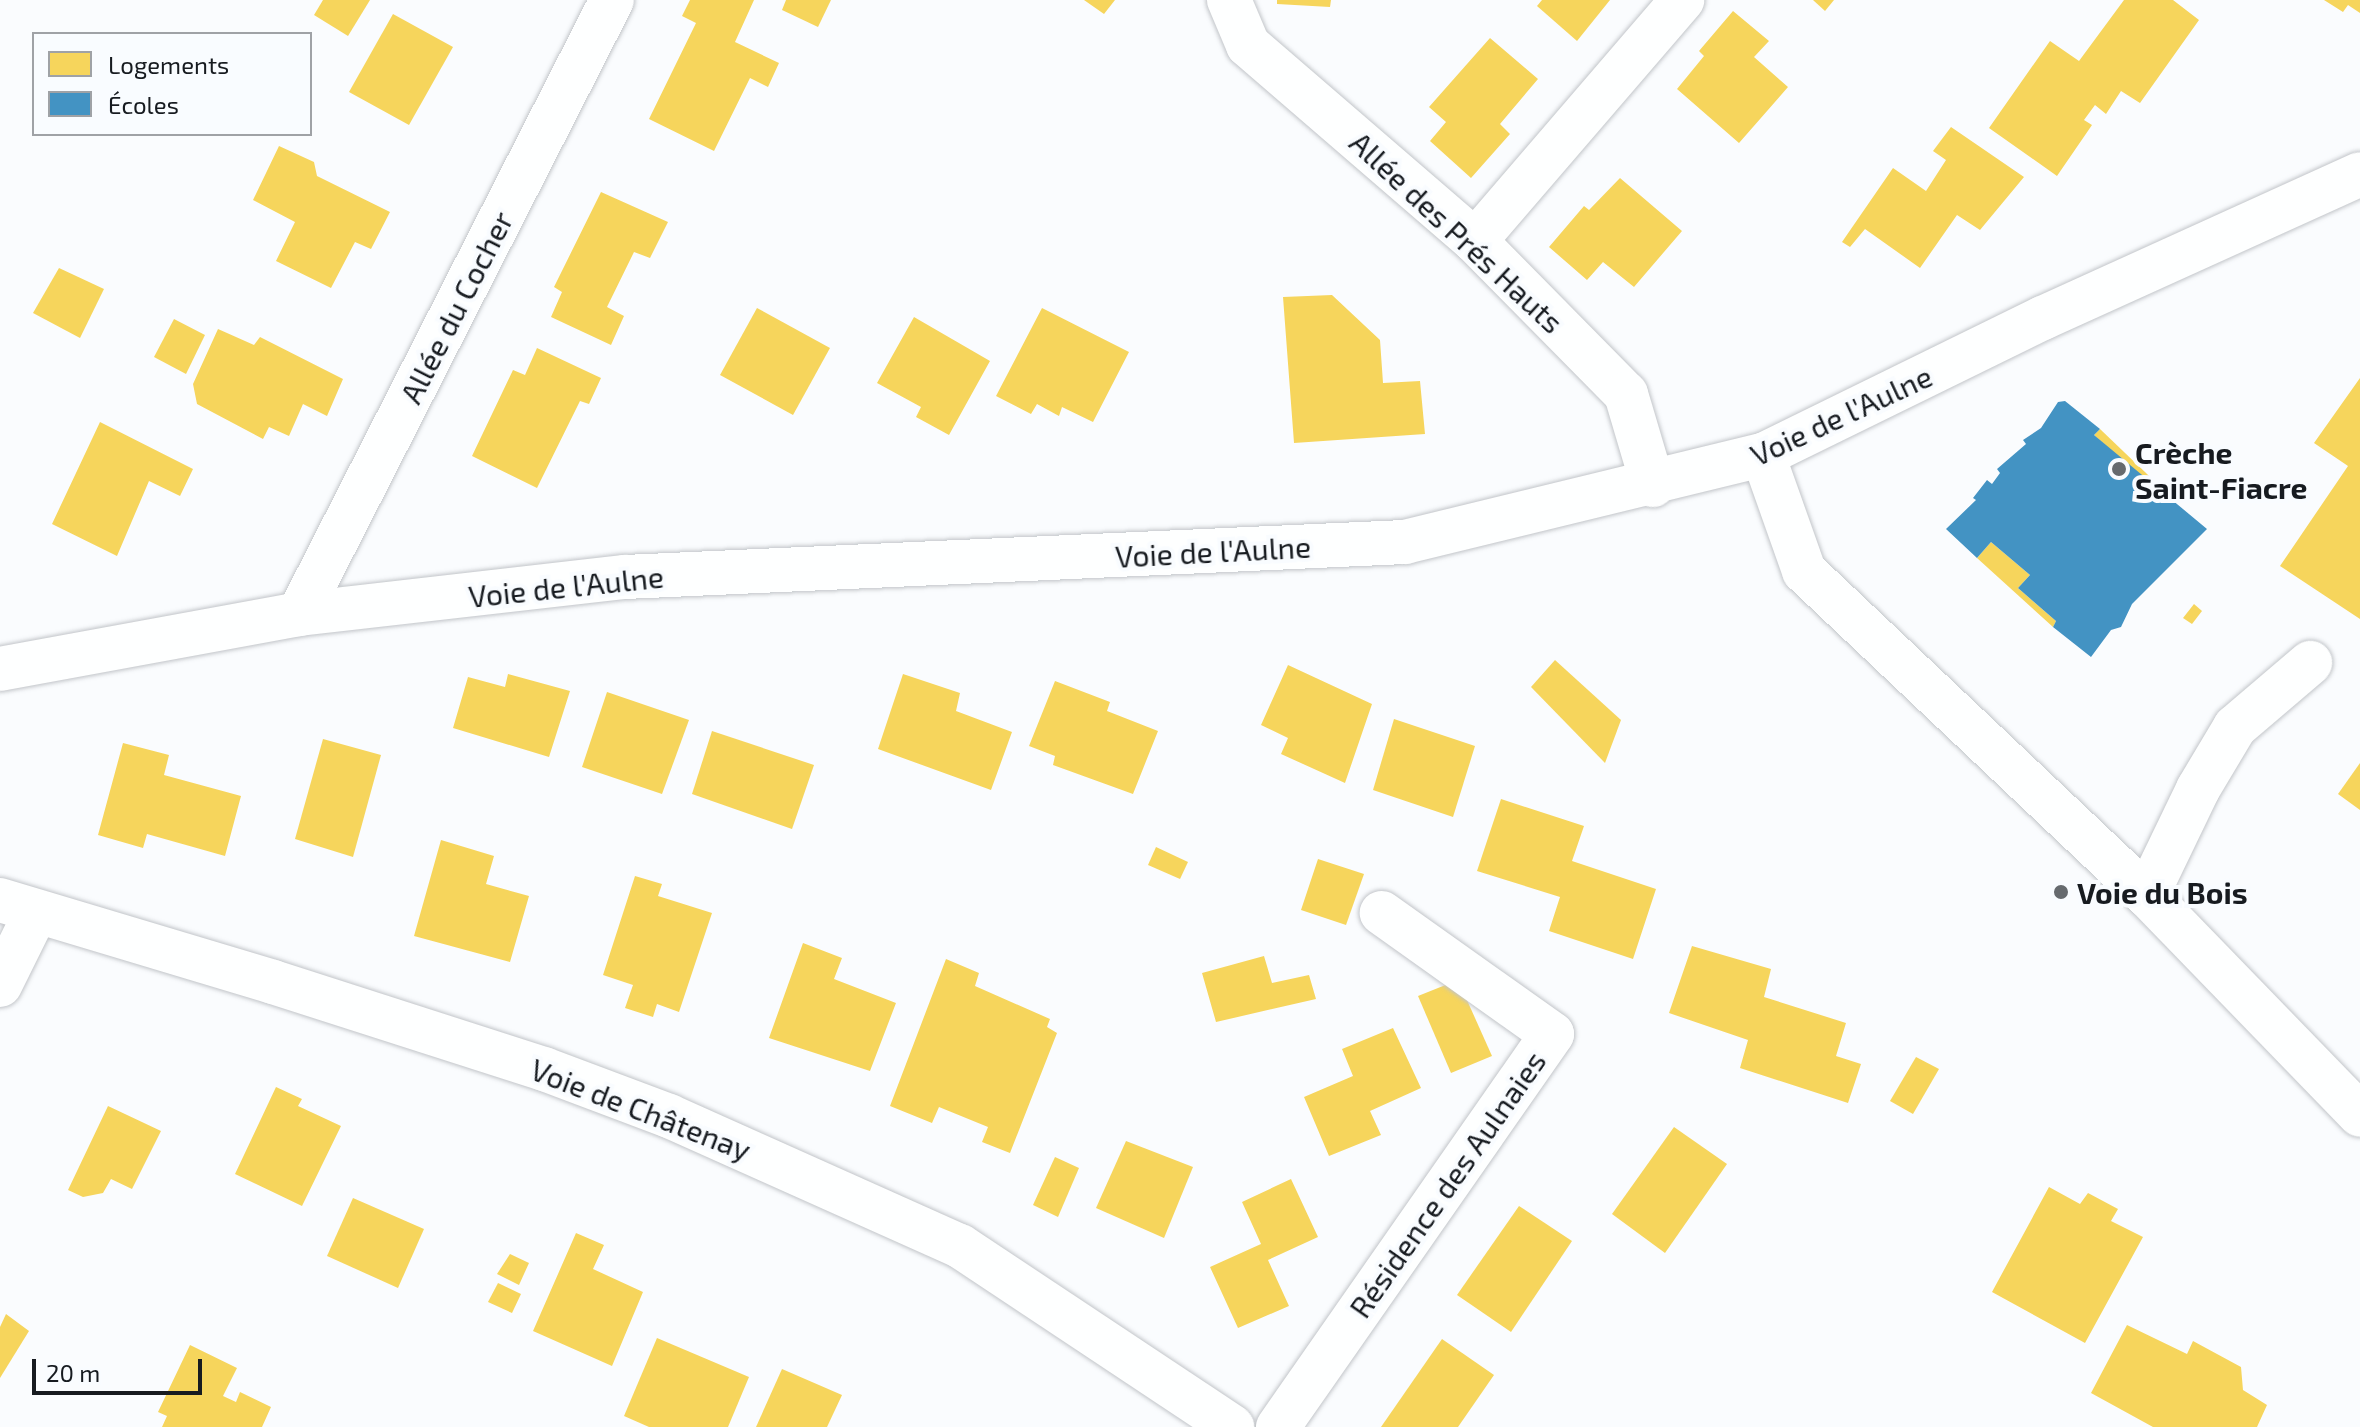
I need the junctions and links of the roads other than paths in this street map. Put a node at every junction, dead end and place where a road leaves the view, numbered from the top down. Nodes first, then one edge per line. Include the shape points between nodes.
1 (612, 0) edge
2 (1229, 0) edge
3 (1682, 0) edge
4 (2360, 174) edge
5 (1475, 241) junction
6 (1763, 455) junction
7 (1653, 485) junction
8 (299, 614) junction
9 (2310, 663) dead end
10 (0, 669) edge
11 (2147, 895) junction
12 (18, 906) edge
13 (1382, 913) dead end
14 (0, 985) edge
15 (2360, 1115) edge
16 (1232, 1427) edge
17 (1278, 1427) edge

1 - 8 street, Allée du Cocher
2 - 5 street, Allée des Prés Hauts via 1248,45
3 - 5 street
4 - 6 street, Voie de l'Aulne via 2043,318
5 - 7 street, Allée des Prés Hauts via 1626,394
6 - 7 street, Voie de l'Aulne
6 - 11 street via 1804,571
7 - 8 street, Voie de l'Aulne via 1405,542 625,577
8 - 10 street, Voie de l'Aulne
9 - 11 street via 2235,727 2198,789
11 - 15 street
12 - 14 street
12 - 16 street, Voie de Châtenay via 529,1064 669,1116 960,1246
13 - 17 street, Résidence des Aulnaies via 1552,1034

